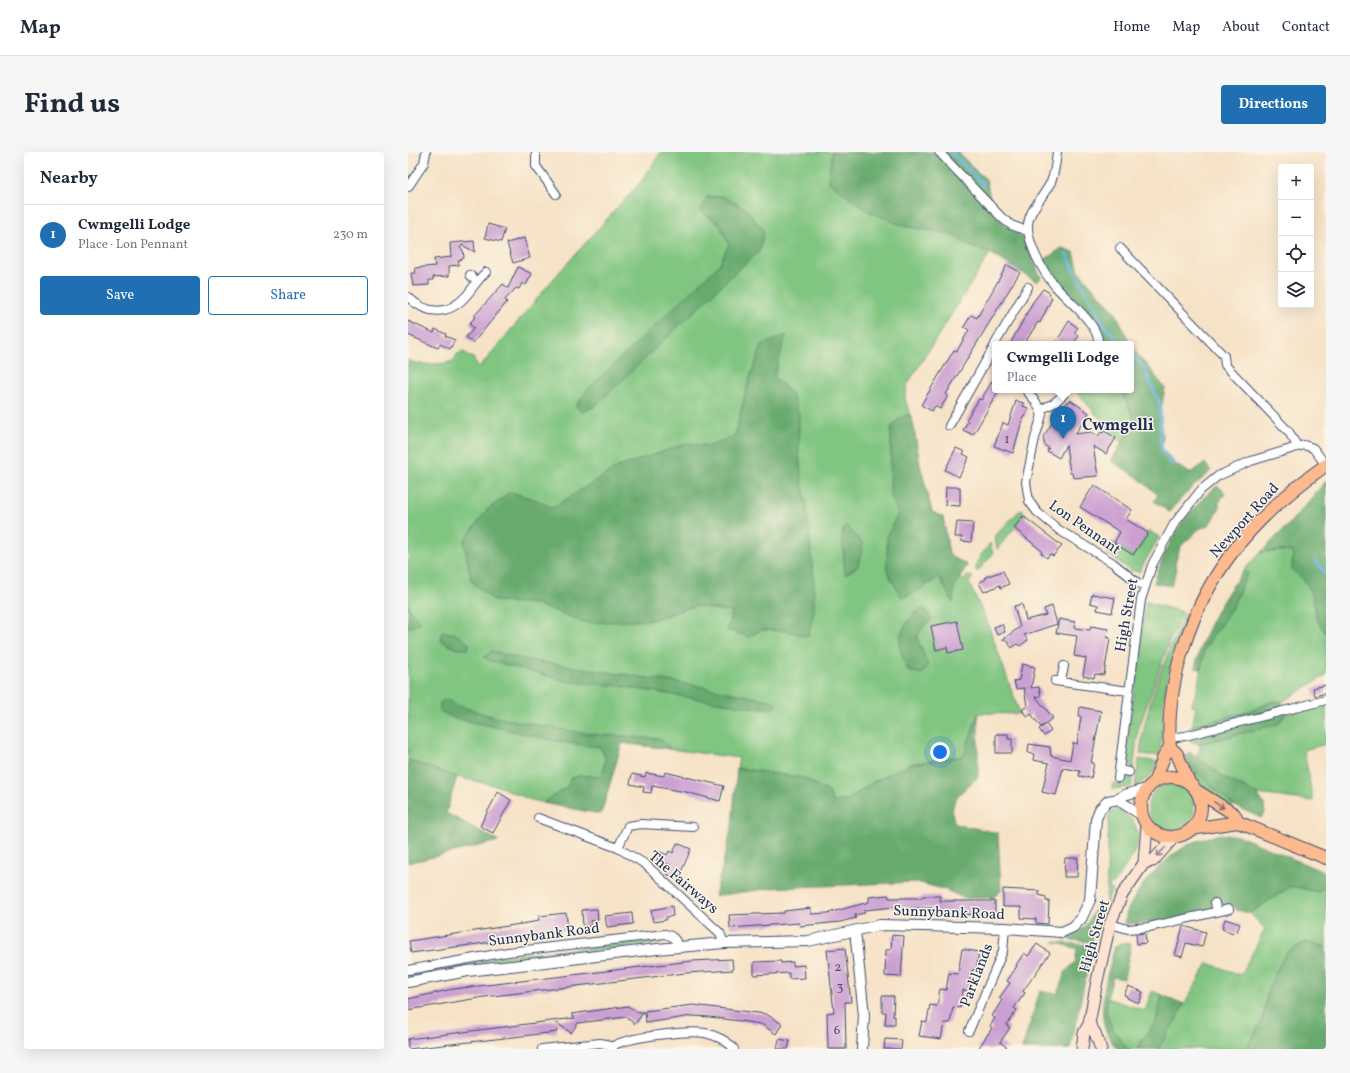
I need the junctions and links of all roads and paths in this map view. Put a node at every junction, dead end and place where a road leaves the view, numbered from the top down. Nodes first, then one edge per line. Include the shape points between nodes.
1 (426, 152) edge
2 (536, 152) edge
3 (938, 152) edge
4 (1057, 152) edge
5 (408, 187) edge
6 (556, 194) dead end
7 (1028, 231) junction
8 (1120, 248) dead end
9 (486, 272) dead end
10 (470, 275) dead end
11 (476, 281) junction
12 (1028, 287) dead end
13 (408, 298) edge
14 (998, 341) edge
15 (1099, 341) edge
16 (992, 352) edge
17 (1028, 393) edge
18 (1063, 393) edge
19 (1040, 410) junction
20 (949, 426) dead end
21 (1297, 446) junction
22 (1326, 465) edge
23 (1144, 585) junction
24 (1064, 666) dead end
25 (1129, 691) junction
26 (1326, 700) edge
27 (1170, 742) junction
28 (1129, 772) dead end
29 (1155, 780) junction
30 (1193, 787) junction
31 (1146, 789) junction
32 (1119, 799) junction
33 (538, 818) dead end
34 (1145, 820) junction
35 (1241, 823) junction
36 (692, 827) dead end
37 (1191, 829) junction
38 (1175, 836) junction
39 (618, 848) junction
40 (1326, 858) edge
41 (1144, 863) junction
42 (1215, 903) dead end
43 (1229, 909) dead end
44 (1217, 912) junction
45 (1110, 924) junction
46 (1005, 928) junction
47 (855, 931) junction
48 (724, 943) junction
49 (678, 947) junction
50 (408, 970) edge
51 (408, 982) edge
52 (1089, 1024) junction
53 (969, 1031) dead end
54 (612, 1048) edge
55 (542, 1049) edge
56 (734, 1049) edge
57 (862, 1049) edge
58 (1082, 1049) edge
59 (1101, 1049) edge

1 - 5 street via 424,163
2 - 6 street via 536,166
3 - 7 street via 1002,218 1011,225
4 - 7 street via 1051,181 1032,208
7 - 15 street via 1030,241 1046,274 1093,326
8 - 21 street via 1224,356 1226,365 1289,432
9 - 11 street
10 - 11 street
11 - 13 street via 467,295 450,308 426,310
12 - 14 street
16 - 20 street
17 - 19 street
18 - 19 street via 1054,403
19 - 23 street, Lon Pennant via 1042,415 1026,482 1029,500 1058,530 1113,563 1138,584
21 - 22 street via 1312,448
21 - 23 street, High Street via 1251,461 1218,476 1201,490 1174,524
22 - 27 main road, Newport Road via 1296,486 1260,521 1222,567 1200,606 1184,646 1173,692
23 - 25 street, High Street
24 - 25 street via 1058,681
25 - 28 street, High Street via 1119,774
26 - 27 street
27 - 29 main road, Newport Road
27 - 30 main road
29 - 30 main road via 1171,776 1181,778
29 - 31 main road
30 -> 35 main road via 1234,814
30 - 37 main road via 1200,796 1201,812 1198,822
31 - 32 street, Sunnybank Road via 1124,795
31 - 34 main road via 1141,807
32 - 34 street
32 - 46 street, Sunnybank Road via 1105,803 1098,813 1090,900 1082,919 1073,927 1059,932
33 - 39 street, The Fairways
34 - 38 main road via 1160,835
34 - 41 main road, High Street
35 - 37 main road
35 - 40 main road
36 - 39 street, The Fairways via 641,824 628,826
37 - 38 main road
38 -> 41 main road, High Street via 1153,861
39 - 48 street, The Fairways via 645,864 701,914 720,933
41 - 45 main road, High Street via 1122,896
42 - 44 street
43 - 44 street
44 - 45 street via 1149,927 1128,928
45 - 52 main road, High Street
46 - 47 street, Sunnybank Road via 880,925
46 - 53 street, Parklands via 1003,951
47 - 48 street, Sunnybank Road via 808,941
47 - 57 street via 864,1015
48 - 49 street, Sunnybank Road
49 - 50 street, Sunnybank Road via 672,936 665,934 508,952
49 - 51 street, Sunnybank Road via 468,971
52 - 58 main road, High Street via 1084,1032
52 - 59 main road
54 - 55 street via 600,1043
54 - 56 street via 624,1040 692,1032 718,1037

